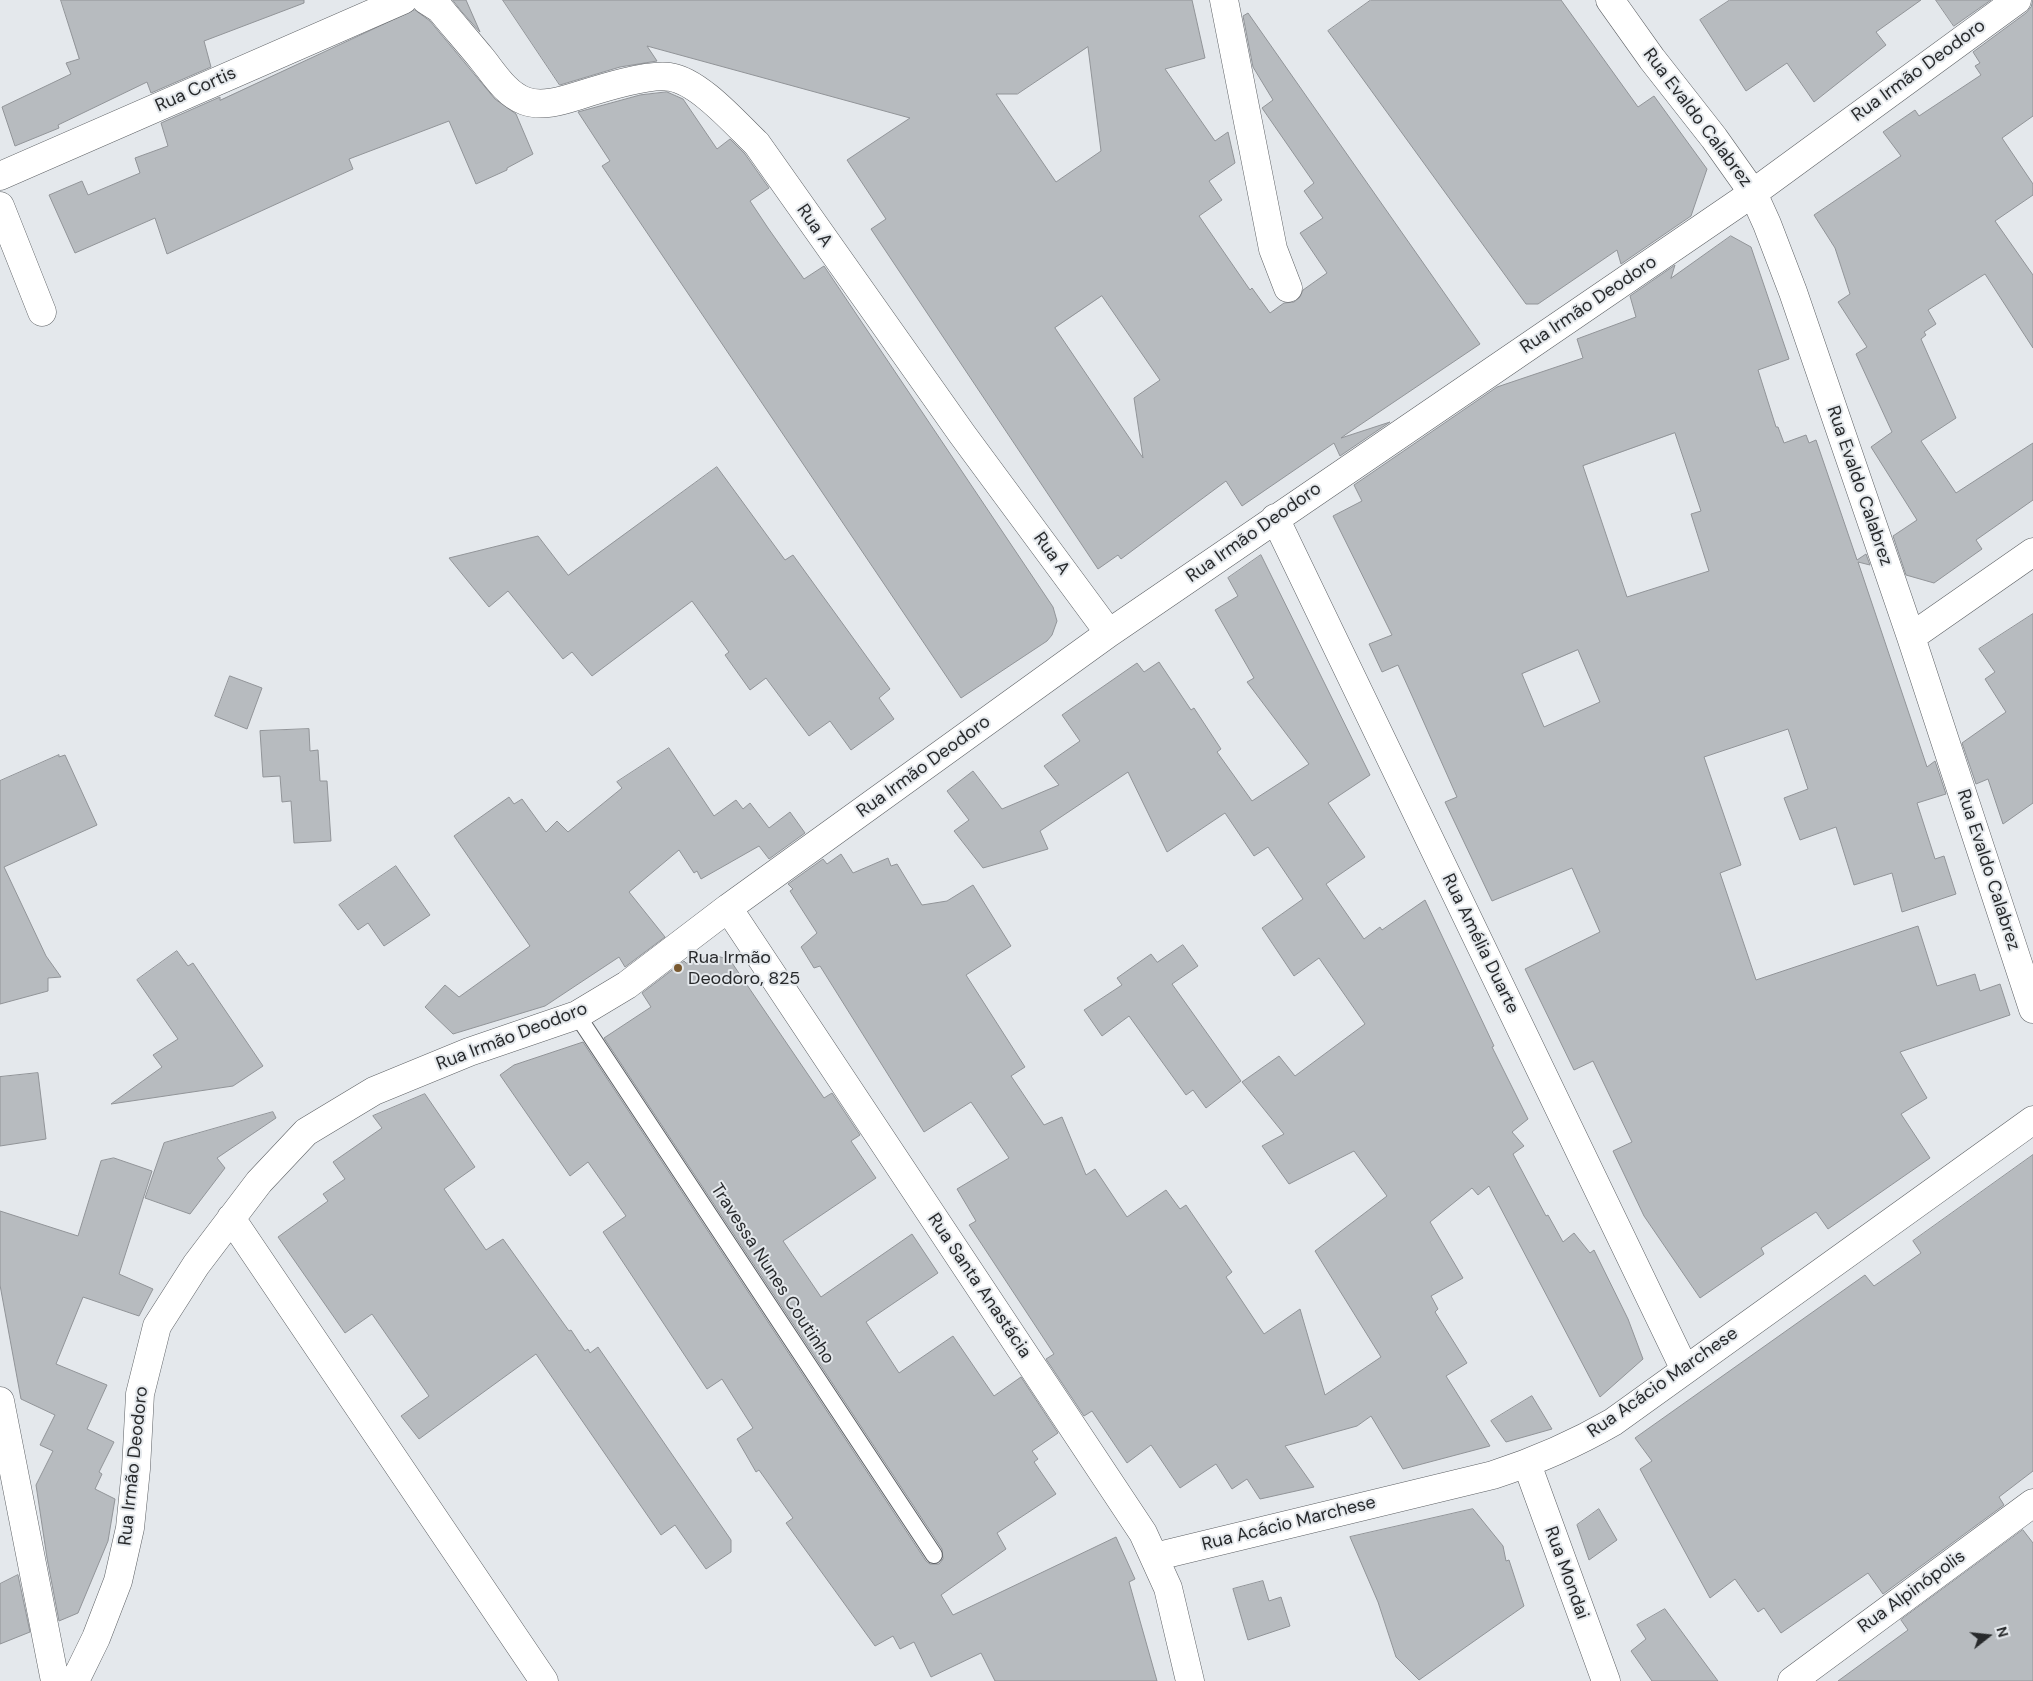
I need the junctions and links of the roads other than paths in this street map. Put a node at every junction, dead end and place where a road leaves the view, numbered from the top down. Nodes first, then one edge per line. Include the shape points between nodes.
1 (426, 0) edge
2 (1224, 0) edge
3 (1610, 0) edge
4 (2017, 0) edge
5 (398, 2) edge
6 (0, 176) edge
7 (1753, 193) junction
8 (0, 206) edge
9 (1288, 288) dead end
10 (42, 312) dead end
11 (1275, 518) junction
12 (2033, 552) edge
13 (1109, 633) junction
14 (1911, 637) junction
15 (728, 908) junction
16 (2033, 1009) edge
17 (577, 1015) junction
18 (2033, 1120) edge
19 (231, 1218) junction
20 (1685, 1370) junction
21 (0, 1401) edge
22 (1527, 1464) junction
23 (2033, 1503) edge
24 (934, 1555) dead end
25 (1154, 1557) junction
26 (55, 1681) edge
27 (75, 1681) edge
28 (544, 1681) edge
29 (1190, 1681) edge
30 (1606, 1681) edge
31 (1792, 1681) edge

1 - 13 street, Rua A via 440,9 506,89 526,101 554,103 644,78 669,76 683,80 732,120 757,144
2 - 9 street via 1273,249
3 - 7 street, Rua Evaldo Calabrez
4 - 7 street, Rua Irmão Deodoro
5 - 6 street, Rua Cortis
7 - 11 street, Rua Irmão Deodoro
7 - 14 street, Rua Evaldo Calabrez via 1793,292
8 - 10 street
11 - 13 street, Rua Irmão Deodoro
11 - 20 street, Rua Amélia Duarte
12 - 14 street
13 - 15 street, Rua Irmão Deodoro
14 - 16 street, Rua Evaldo Calabrez
15 - 17 street, Rua Irmão Deodoro via 627,985
15 - 25 street, Rua Santa Anastácia via 1143,1532
17 - 19 street, Rua Irmão Deodoro via 469,1052 374,1091 306,1132 259,1182
17 - 24 lane, Travessa Nunes Coutinho
18 - 20 street, Rua Acácio Marchese
19 - 27 street, Rua Irmão Deodoro via 157,1326 140,1394 130,1528 118,1581
19 - 28 street
20 - 22 street, Rua Acácio Marchese via 1614,1422 1579,1442
21 - 26 street
22 - 25 street, Rua Acácio Marchese
22 - 30 street, Rua Mondai
23 - 31 street, Rua Alpinópolis
25 - 29 street, Rua Santa Anastácia via 1168,1588

